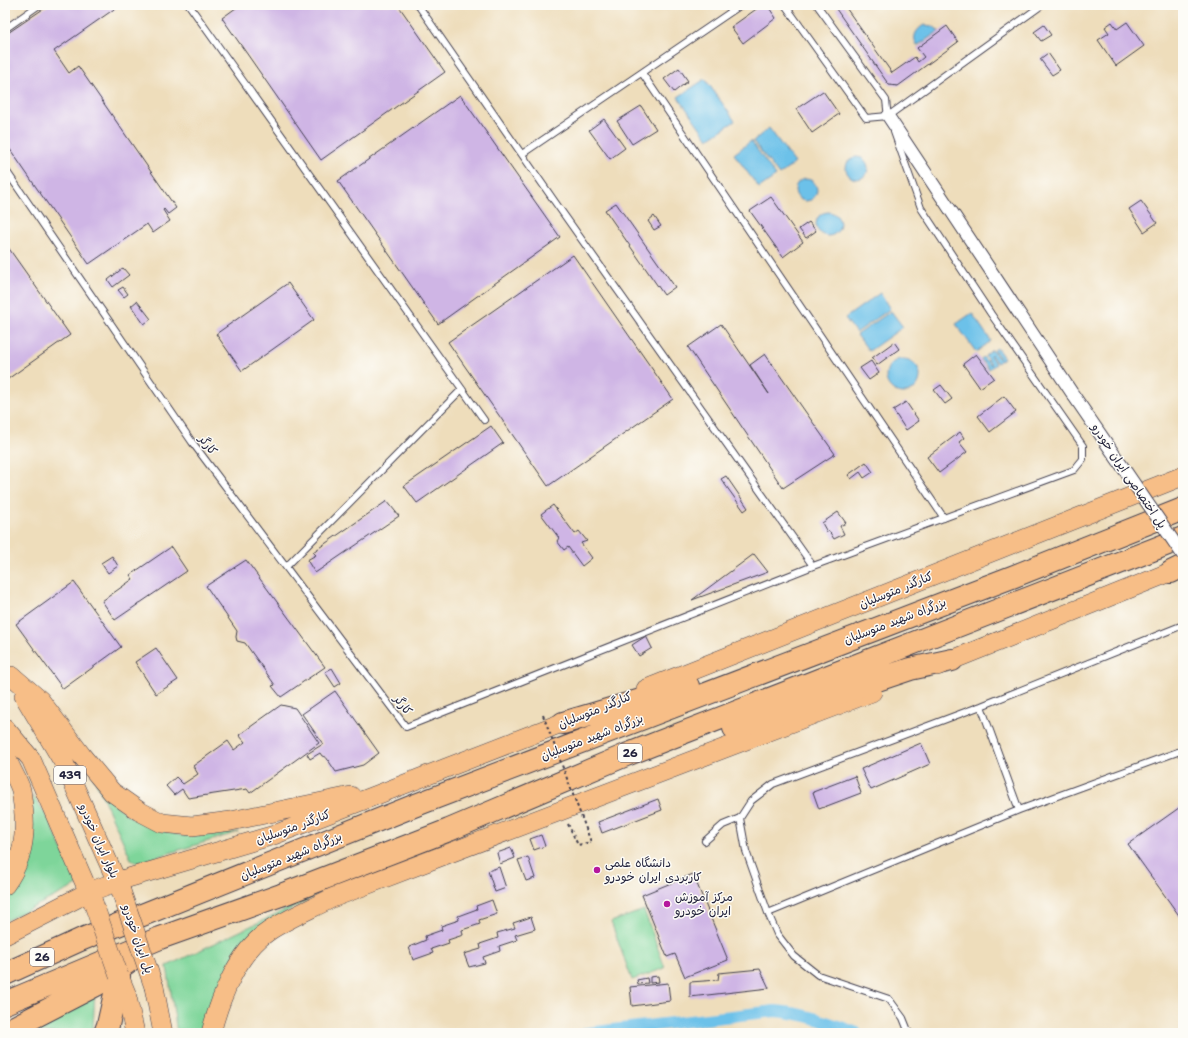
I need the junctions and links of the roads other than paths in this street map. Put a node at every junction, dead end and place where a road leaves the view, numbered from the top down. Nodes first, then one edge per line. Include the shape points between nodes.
1 (39, 5) edge
2 (189, 5) edge
3 (418, 5) edge
4 (741, 5) edge
5 (785, 5) edge
6 (817, 5) edge
7 (1042, 5) edge
8 (5, 29) edge
9 (642, 73) junction
10 (888, 116) junction
11 (522, 154) junction
12 (5, 169) edge
13 (462, 389) junction
14 (484, 420) dead end
15 (1183, 476) edge
16 (1183, 509) edge
17 (944, 518) junction
18 (1183, 538) edge
19 (1180, 565) edge
20 (813, 566) junction
21 (286, 567) junction
22 (1183, 625) edge
23 (837, 643) junction
24 (952, 660) junction
25 (9, 671) edge
26 (981, 706) junction
27 (563, 723) junction
28 (5, 728) edge
29 (1183, 750) edge
30 (5, 752) edge
31 (626, 755) junction
32 (405, 785) junction
33 (1019, 810) junction
34 (740, 818) junction
35 (705, 841) dead end
36 (5, 885) edge
37 (120, 886) junction
38 (91, 897) junction
39 (768, 913) junction
40 (5, 934) edge
41 (160, 938) junction
42 (5, 974) edge
43 (119, 976) junction
44 (154, 987) junction
45 (5, 1003) edge
46 (5, 1032) edge
47 (105, 1033) edge
48 (135, 1033) edge
49 (155, 1033) edge
50 (163, 1033) edge
51 (211, 1033) edge
52 (909, 1033) edge

1 - 8 lane
2 - 13 lane
3 - 11 lane
4 - 9 lane
5 - 10 lane via 866,118
6 - 10 lane via 886,100
7 - 10 lane
9 - 11 lane
9 - 17 lane
10 - 17 lane via 921,208 1083,446 1083,459 1074,470
10 - 19 street, پل اختصاصی ایران خودرو, bridge via 1074,396
11 - 20 lane
12 - 21 lane, کارگر via 192,442
13 - 14 lane
13 - 21 lane
15 - 27 main road, کنارگذر متوسلیان
16 - 23 highway, بزرگراه شهید متوسلیان
17 - 20 lane
18 - 31 highway, 26
19 - 24 main road
20 - 21 lane, کارگر via 406,727
22 - 26 lane
23 - 27 highway
23 - 42 highway, بزرگراه شهید متوسلیان / 26 via 416,805 80,940
24 - 31 highway via 910,670 710,736
24 - 51 main road via 332,898 268,931 245,953 217,1009
25 - 32 main road via 40,700 112,792 162,823 192,826 232,821
25 - 37 main road, بلوار ایران خودرو / 439 via 65,765
26 - 33 lane
26 - 34 lane via 774,784 751,801
27 - 32 main road, کنارگذر متوسلیان
28 - 38 main road, 439 via 31,759
29 - 33 lane
30 - 36 main road via 21,790 25,819 21,856
31 - 41 highway, 26 via 449,830 281,895
32 - 37 main road, کنارگذر متوسلیان via 274,835
33 - 39 lane
34 - 35 lane via 723,825
34 - 39 lane via 746,851
37 - 38 main road, کنارگذر متوسلیان
37 - 44 main road, پل ایران‌ خودرو / 439, bridge
38 - 40 main road, کنارگذر متوسلیان
38 - 43 main road, 439, bridge
39 - 52 lane via 777,934 794,956 818,975 889,999 903,1018
41 - 45 highway, 26
41 - 46 highway via 96,985
43 - 47 highway
43 - 48 main road, 439 via 126,993
44 - 49 main road
44 - 50 main road, 439

